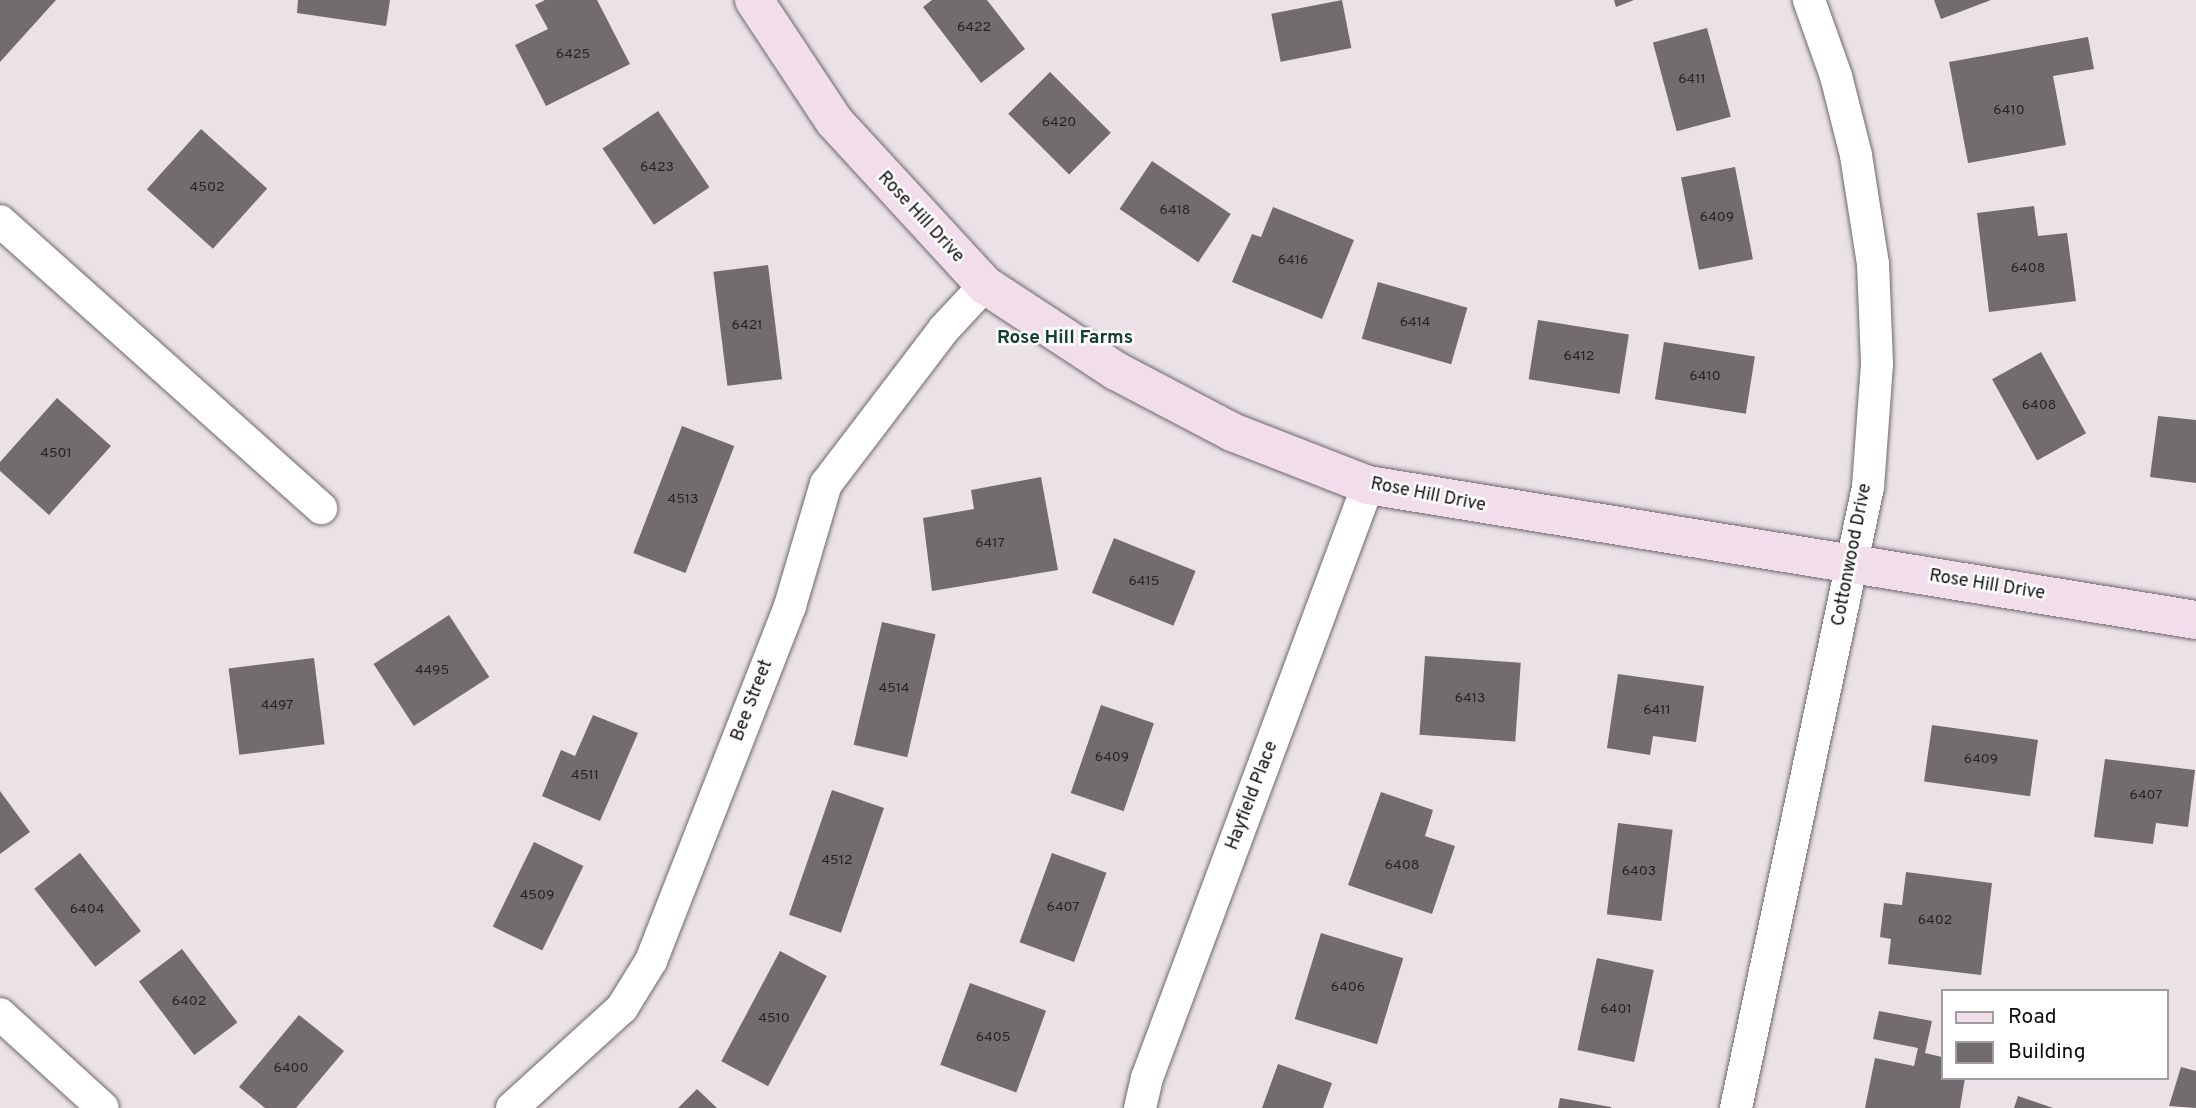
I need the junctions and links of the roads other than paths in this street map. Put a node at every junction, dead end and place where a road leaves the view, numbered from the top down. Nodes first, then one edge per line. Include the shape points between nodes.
1 (754, 0) edge
2 (1809, 0) edge
3 (0, 221) edge
4 (985, 285) junction
5 (1368, 485) junction
6 (321, 508) dead end
7 (1852, 565) junction
8 (2196, 620) edge
9 (0, 1014) edge
10 (103, 1108) edge
11 (512, 1108) edge
12 (1140, 1108) edge
13 (1736, 1108) edge

1 - 4 street, Rose Hill Drive via 834,121
2 - 7 street, Cottonwood Drive via 1836,75 1856,155 1873,264 1877,363 1869,473
3 - 6 street
4 - 5 street, Rose Hill Drive via 1116,371 1191,412
4 - 11 street, Bee Street via 944,330 826,484 790,606 651,961 622,1007
5 - 7 street, Rose Hill Drive
5 - 12 street, Hayfield Place via 1152,1065
7 - 8 street, Rose Hill Drive
7 - 13 street, Cottonwood Drive
9 - 10 street

